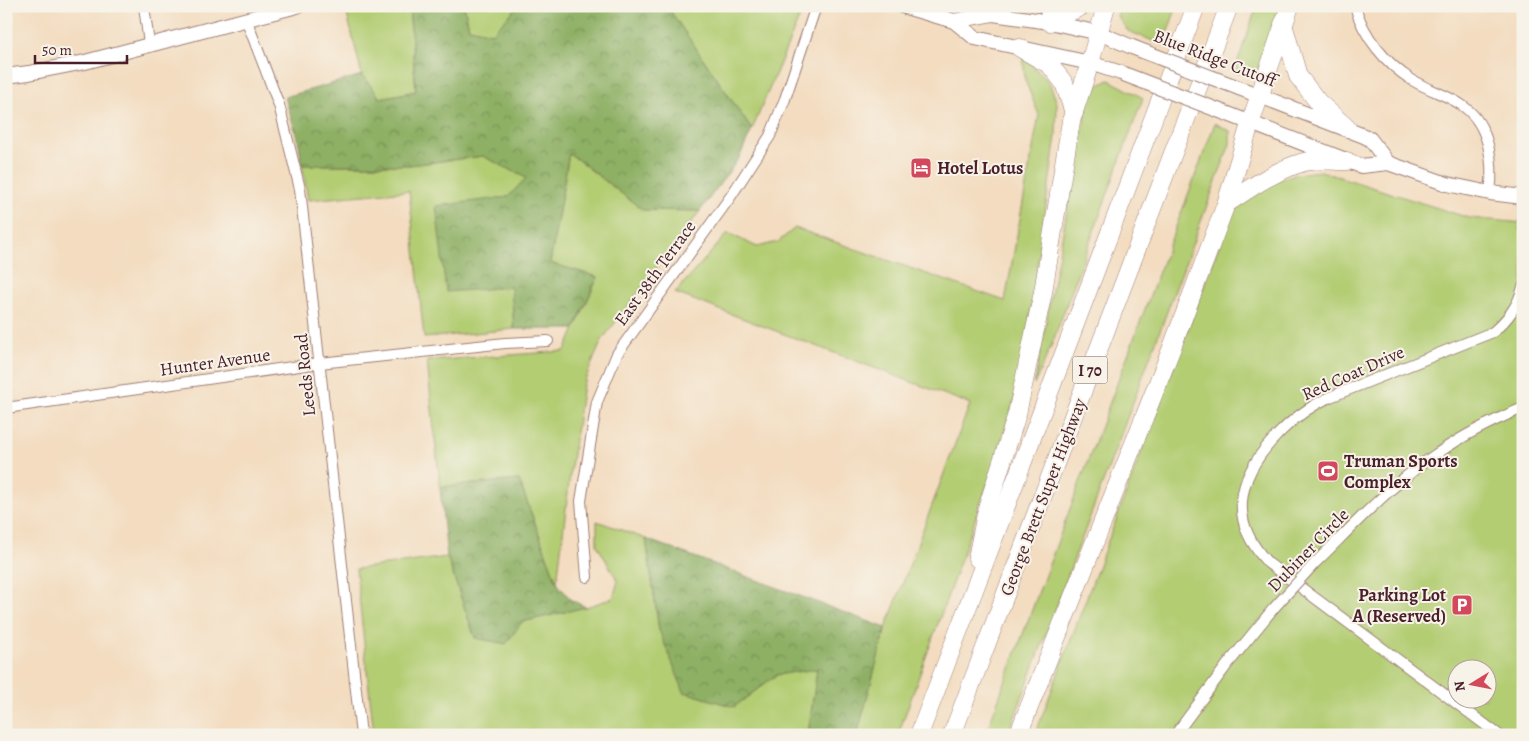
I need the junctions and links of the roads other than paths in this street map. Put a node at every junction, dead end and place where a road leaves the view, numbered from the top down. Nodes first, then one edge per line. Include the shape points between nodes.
1 (297, 6) edge
2 (816, 6) edge
3 (902, 6) edge
4 (1082, 6) edge
5 (1106, 6) edge
6 (1196, 6) edge
7 (1229, 6) edge
8 (1290, 6) edge
9 (1355, 6) edge
10 (142, 7) edge
11 (997, 10) edge
12 (1046, 14) edge
13 (246, 19) junction
14 (954, 21) junction
15 (1283, 24) junction
16 (1098, 33) junction
17 (149, 44) junction
18 (1020, 48) junction
19 (1090, 64) junction
20 (6, 76) edge
21 (1260, 96) junction
22 (1074, 113) junction
23 (1250, 124) junction
24 (1347, 128) junction
25 (1347, 161) junction
26 (1388, 163) junction
27 (1490, 193) junction
28 (1522, 197) edge
29 (1226, 204) junction
30 (1523, 227) edge
31 (1523, 287) edge
32 (548, 341) dead end
33 (320, 363) junction
34 (6, 408) edge
35 (1523, 408) edge
36 (587, 577) dead end
37 (968, 606) junction
38 (358, 734) edge
39 (919, 735) edge
40 (952, 735) edge
41 (1018, 735) edge
42 (1175, 735) edge
43 (1499, 735) edge

1 - 13 main road
2 - 36 street, East 38th Terrace via 770,136 731,196 617,354 597,402 581,501
3 - 14 main road, Blue Ridge Cutoff
4 - 12 highway
5 - 16 highway
6 - 37 highway, George Brett Super Highway / I 70
7 - 40 highway, George Brett Super Highway / I 70
8 - 15 highway
9 - 27 street via 1364,29 1394,67 1473,115 1487,140 1490,153
10 - 17 street
11 - 12 main road, Blue Ridge Cutoff
11 - 14 main road, Blue Ridge Cutoff
12 - 16 main road, Blue Ridge Cutoff
13 - 17 main road
13 - 33 street, Leeds Road via 279,105 300,190
14 - 18 main road, Blue Ridge Cutoff via 975,38
15 - 21 highway
15 - 24 highway via 1298,76 1318,102
16 - 19 highway
16 - 21 main road, Blue Ridge Cutoff, bridge
17 - 20 main road via 85,62
18 - 19 main road, Blue Ridge Cutoff
18 - 22 highway via 1050,65 1064,83
19 - 22 highway
19 - 23 main road, Blue Ridge Cutoff, bridge
21 - 23 highway
21 - 24 main road, Blue Ridge Cutoff
22 - 37 highway via 1043,292 1019,405 987,509
23 - 25 main road, Blue Ridge Cutoff
23 - 29 highway
24 - 26 main road, Blue Ridge Cutoff via 1370,139
25 - 26 main road, Blue Ridge Cutoff via 1361,166
25 - 29 highway via 1306,162 1253,186
26 - 27 main road, Blue Ridge Cutoff via 1447,184
27 - 28 main road, Blue Ridge Cutoff
28 - 30 street
29 - 41 highway via 1168,359
31 - 43 street, Red Coat Drive via 1512,314 1493,332 1330,397 1307,410 1280,433 1260,457 1248,479 1242,501 1247,533 1268,563
32 - 33 street, Hunter Avenue
33 - 34 street, Hunter Avenue
33 - 38 street, Leeds Road
35 - 42 street, Dubiner Circle, bridge via 1438,453 1384,496 1273,609
37 - 39 highway, George Brett Super Highway / I 70

